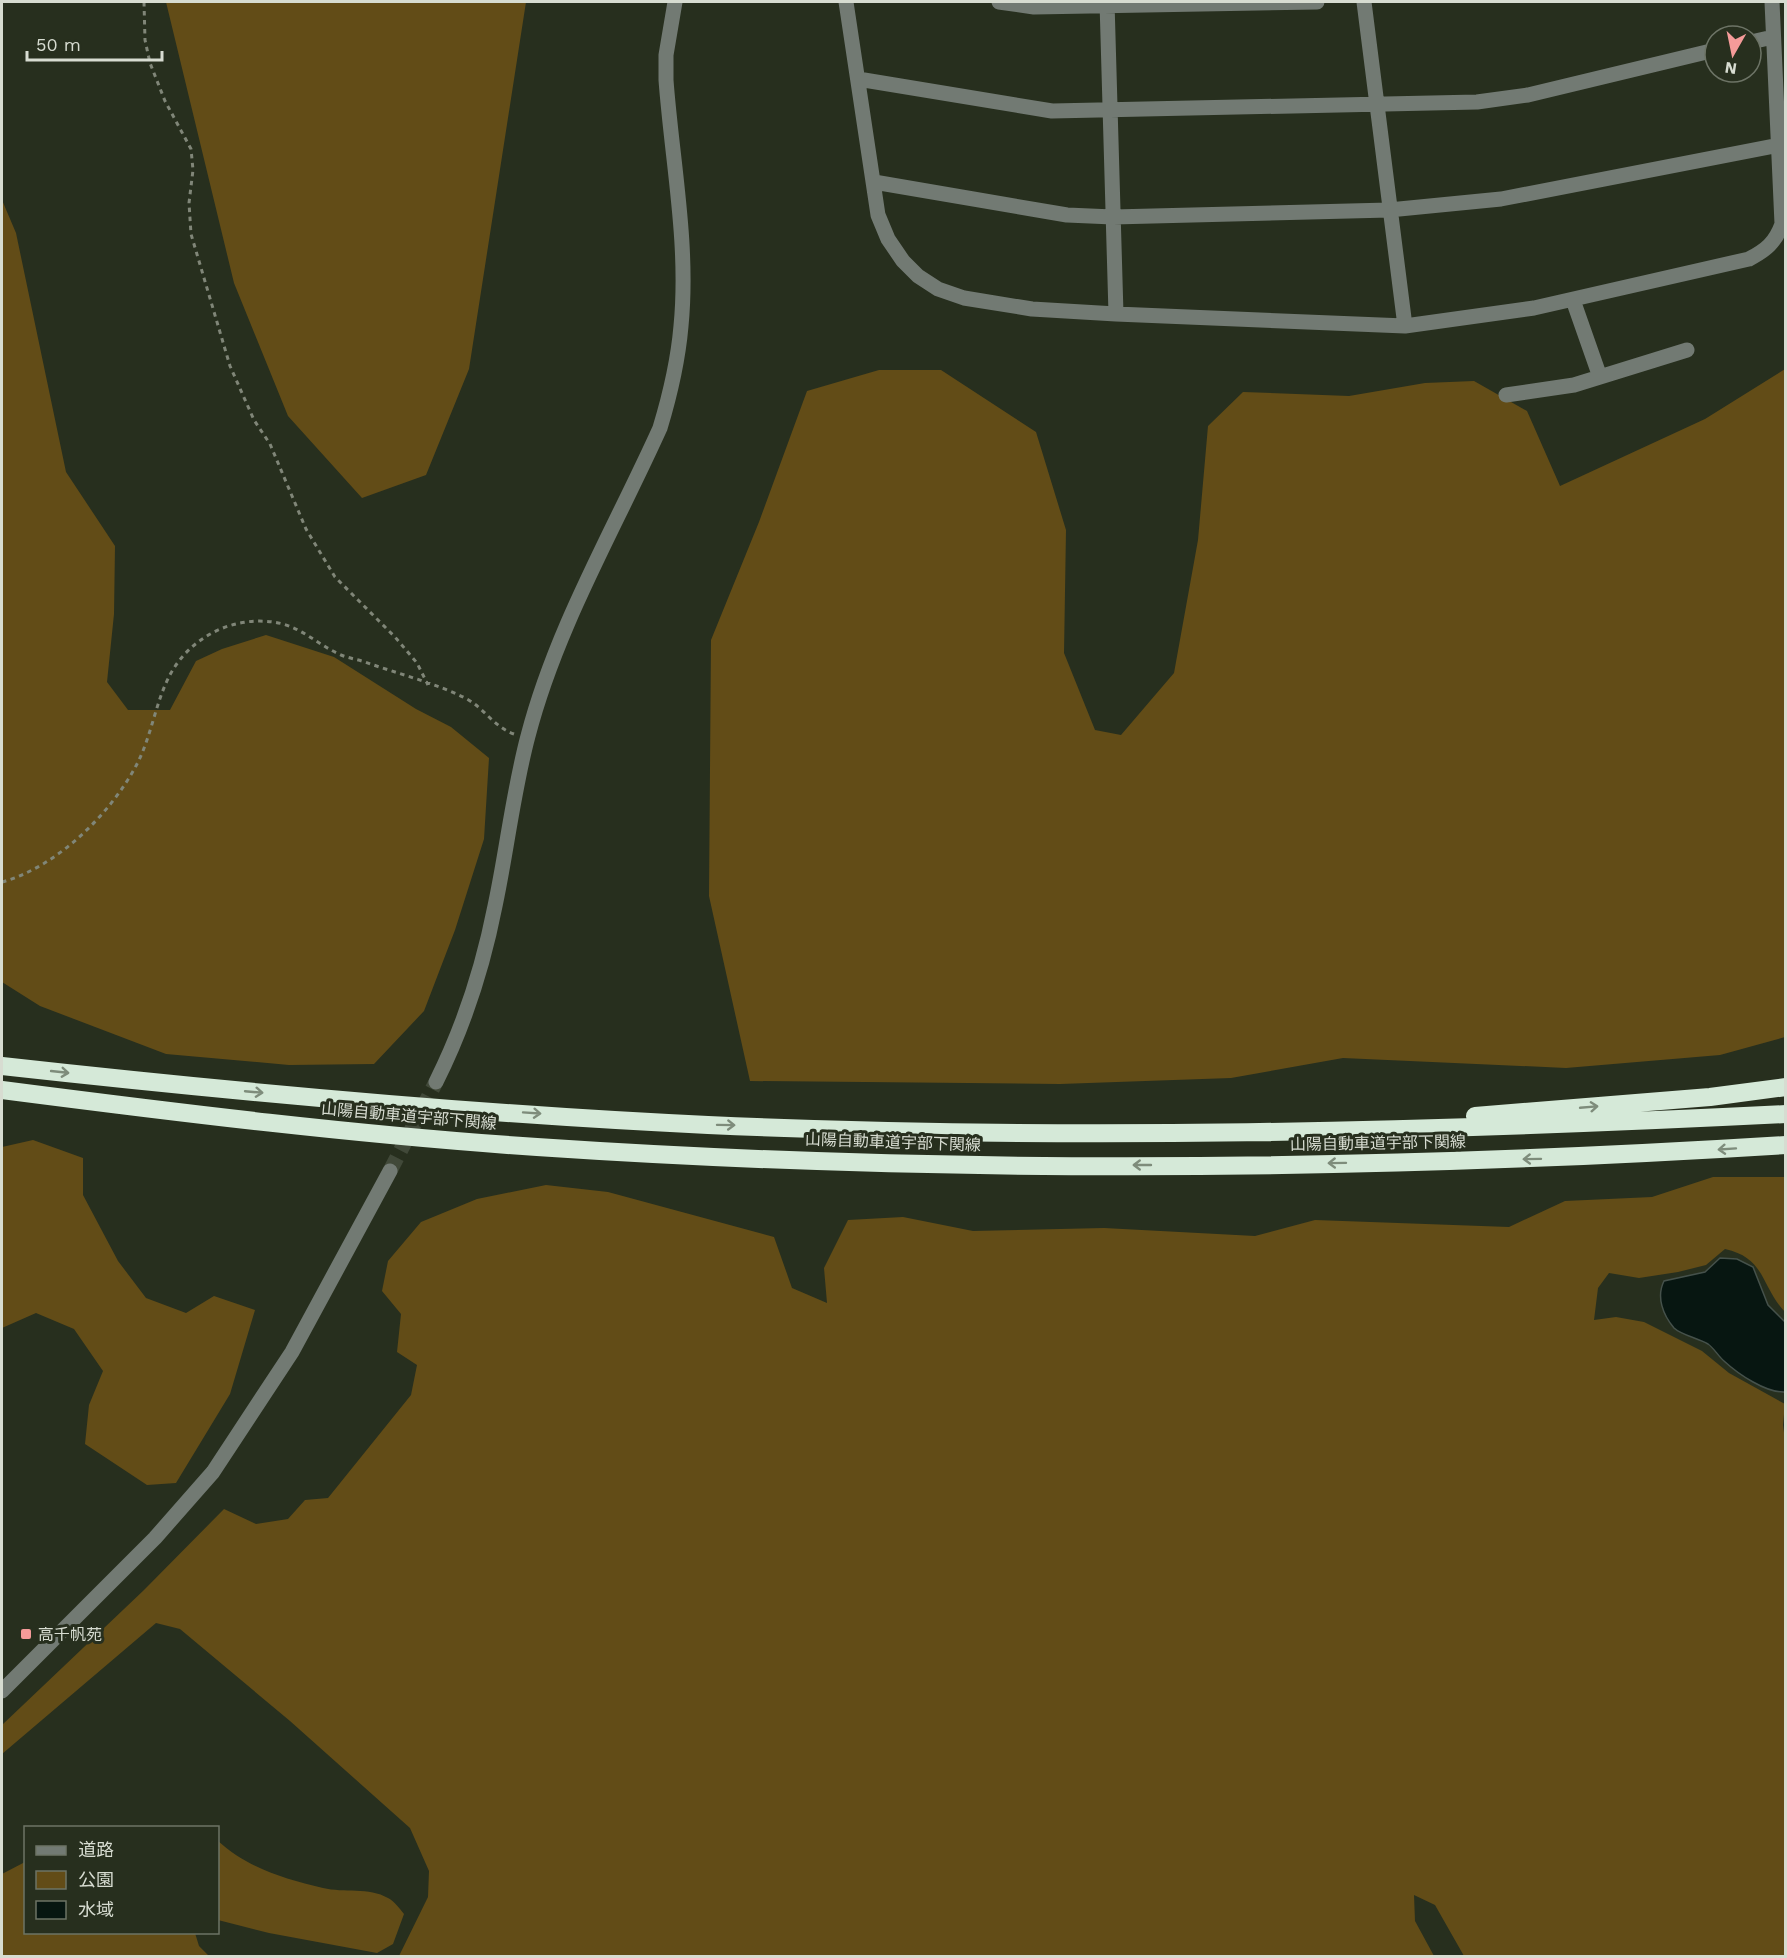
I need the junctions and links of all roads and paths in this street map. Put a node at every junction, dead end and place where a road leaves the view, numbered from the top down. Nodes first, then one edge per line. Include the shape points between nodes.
1 (144, 2) edge
2 (675, 2) edge
3 (846, 2) edge
4 (999, 2) edge
5 (1317, 2) edge
6 (1364, 2) edge
7 (1772, 2) edge
8 (1107, 3) edge
9 (1773, 37) junction
10 (1763, 39) edge
11 (1703, 54) edge
12 (858, 79) junction
13 (1377, 104) junction
14 (1110, 110) junction
15 (1779, 145) junction
16 (1783, 179) edge
17 (874, 182) junction
18 (1389, 210) junction
19 (1113, 217) junction
20 (1573, 300) junction
21 (1116, 314) junction
22 (1405, 326) junction
23 (1687, 350) dead end
24 (1600, 377) junction
25 (1506, 395) dead end
26 (428, 685) junction
27 (527, 738) junction
28 (2, 882) edge
29 (2, 1066) edge
30 (436, 1082) tunnel mouth
31 (1785, 1087) edge
32 (2, 1090) edge
33 (1785, 1114) edge
34 (1279, 1132) junction
35 (1785, 1145) edge
36 (390, 1171) tunnel mouth
37 (2, 1691) edge

1 - 26 path via 150,63 190,149 191,234 230,366 254,420 270,444 306,529 335,577 395,636 417,663
2 - 27 street via 666,54 683,278 674,375 660,428 567,624 543,683
3 - 12 street
4 - 8 street via 1034,7
5 - 8 street
6 - 13 street
7 - 9 street
8 - 14 street
9 - 10 street
9 - 15 street
11 - 13 street via 1528,95 1478,102
12 - 14 street via 1052,111
12 - 17 street
13 - 14 street
13 - 18 street
14 - 19 street
15 - 16 street
15 - 18 street via 1501,199
16 - 20 street via 1782,224 1768,249 1749,259
17 - 19 street via 1067,215
17 - 21 street via 878,215 888,239 918,276 938,289 964,298 1032,309
18 - 19 street
18 - 22 street
19 - 21 street
20 - 22 street
20 - 24 street
21 - 22 street
23 - 24 street
24 - 25 street
26 - 27 path via 469,700 503,730
26 - 28 path via 339,654 284,624 248,620 202,638 171,672 138,762 114,798 69,847 38,868
27 - 30 street via 477,981 456,1043
29 -> 34 highway, 山陽自動車道宇部下関線 via 363,1102 708,1125
34 -> 31 highway via 1698,1098
35 -> 32 highway, 山陽自動車道宇部下関線 via 1585,1158 1286,1165 1030,1166 697,1157 363,1132
33 - 34 highway, 山陽自動車道宇部下関線 via 1551,1126
36 - 37 street via 292,1352 213,1472 155,1538

